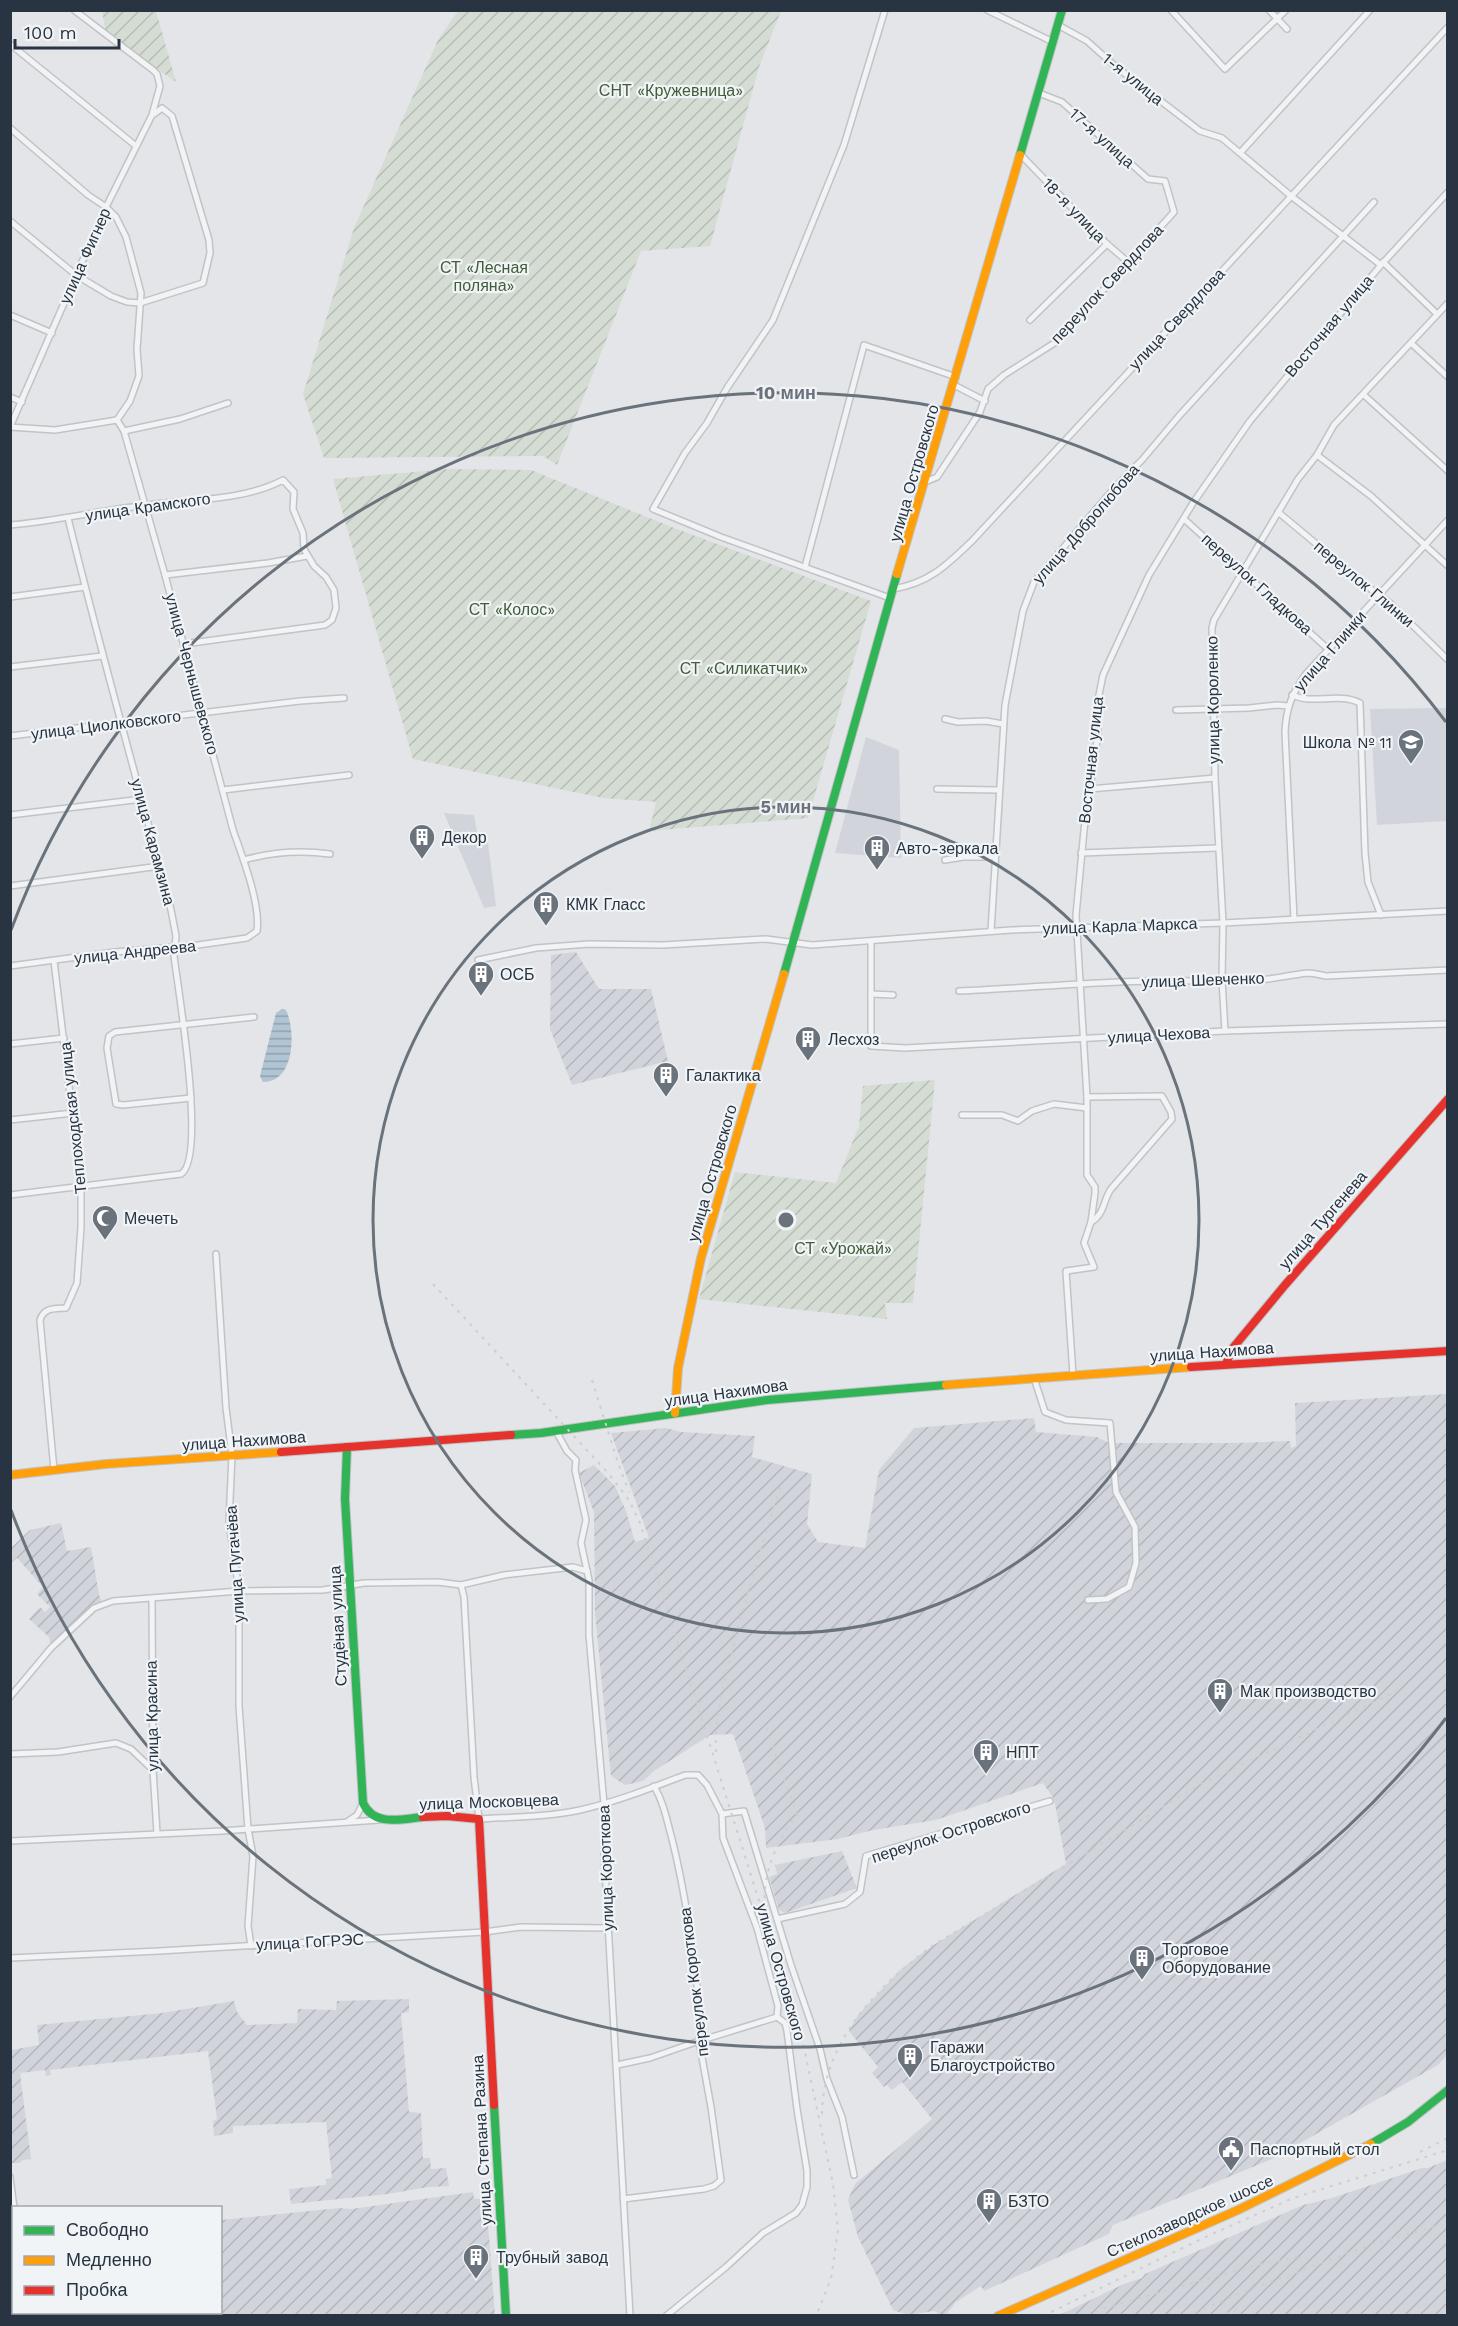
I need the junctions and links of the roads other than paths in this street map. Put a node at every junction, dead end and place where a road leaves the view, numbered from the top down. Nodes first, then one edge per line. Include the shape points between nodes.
1 (74, 10) edge
2 (885, 10) edge
3 (987, 10) edge
4 (1062, 10) edge
5 (1171, 10) edge
6 (1269, 10) edge
7 (1286, 10) edge
8 (1370, 10) edge
9 (1277, 19) junction
10 (1058, 25) junction
11 (1448, 27) edge
12 (1287, 29) dead end
13 (1053, 42) junction
14 (10, 44) edge
15 (1039, 93) junction
16 (152, 115) junction
17 (10, 128) edge
18 (136, 146) junction
19 (1240, 153) junction
20 (1021, 156) junction
21 (1165, 181) joint
22 (1448, 192) edge
23 (1291, 196) junction
24 (1374, 202) dead end
25 (106, 207) junction
26 (10, 221) edge
27 (1344, 237) junction
28 (1107, 244) junction
29 (1128, 262) junction
30 (1382, 264) junction
31 (76, 275) junction
32 (140, 303) junction
33 (1448, 303) edge
34 (1437, 314) junction
35 (10, 315) edge
36 (1030, 320) dead end
37 (52, 333) junction
38 (1411, 343) junction
39 (1448, 377) edge
40 (955, 381) junction
41 (1364, 395) junction
42 (10, 397) edge
43 (984, 401) junction
44 (21, 402) junction
45 (228, 403) dead end
46 (117, 420) junction
47 (10, 427) edge
48 (124, 431) junction
49 (1317, 455) junction
50 (1448, 471) edge
51 (925, 482) junction
52 (145, 505) junction
53 (1278, 512) junction
54 (68, 519) junction
55 (1184, 519) junction
56 (1448, 520) edge
57 (10, 525) edge
58 (1424, 545) junction
59 (307, 556) junction
60 (1448, 566) edge
61 (805, 567) junction
62 (1242, 570) junction
63 (165, 575) junction
64 (85, 587) junction
65 (893, 589) junction
66 (1380, 595) junction
67 (10, 597) edge
68 (890, 598) junction
69 (184, 644) junction
70 (1328, 649) junction
71 (102, 656) junction
72 (1448, 660) edge
73 (10, 667) edge
74 (1292, 695) junction
75 (344, 698) dead end
76 (1288, 706) junction
77 (1214, 708) junction
78 (1176, 710) dead end
79 (201, 714) junction
80 (945, 719) dead end
81 (121, 724) junction
82 (1003, 724) junction
83 (10, 736) edge
84 (349, 775) dead end
85 (1215, 778) junction
86 (937, 789) dead end
87 (1090, 789) junction
88 (223, 790) junction
89 (998, 790) junction
90 (142, 799) junction
91 (10, 815) edge
92 (1217, 848) junction
93 (1081, 853) junction
94 (330, 854) dead end
95 (995, 857) junction
96 (244, 860) junction
97 (945, 860) dead end
98 (160, 866) junction
99 (10, 886) edge
100 (1448, 911) edge
101 (1382, 915) junction
102 (1294, 920) junction
103 (1223, 922) junction
104 (1075, 927) junction
105 (257, 931) joint
106 (991, 931) junction
107 (871, 941) junction
108 (793, 944) junction
109 (174, 946) junction
110 (478, 960) dead end
111 (54, 961) junction
112 (10, 966) edge
113 (1448, 970) edge
114 (1222, 980) junction
115 (1080, 984) junction
116 (958, 991) dead end
117 (871, 994) junction
118 (893, 995) dead end
119 (254, 1017) dead end
120 (182, 1023) junction
121 (1448, 1024) edge
122 (1225, 1031) junction
123 (64, 1038) junction
124 (1083, 1039) junction
125 (10, 1044) edge
126 (1087, 1097) junction
127 (191, 1098) junction
128 (1448, 1099) edge
129 (1087, 1108) junction
130 (73, 1113) junction
131 (962, 1115) dead end
132 (10, 1120) edge
133 (81, 1185) junction
134 (10, 1195) edge
135 (1091, 1222) junction
136 (216, 1254) dead end
137 (1448, 1351) edge
138 (1226, 1364) junction
139 (1073, 1375) junction
140 (1034, 1378) junction
141 (675, 1413) junction
142 (556, 1431) junction
143 (347, 1447) junction
144 (232, 1455) junction
145 (54, 1470) junction
146 (10, 1475) edge
147 (587, 1571) junction
148 (462, 1585) junction
149 (350, 1586) junction
150 (239, 1591) junction
151 (152, 1598) junction
152 (1088, 1600) dead end
153 (10, 1697) edge
154 (10, 1754) edge
155 (153, 1770) junction
156 (698, 1775) joint
157 (654, 1786) junction
158 (1050, 1801) dead end
159 (363, 1803) junction
160 (604, 1804) junction
161 (722, 1814) junction
162 (480, 1819) junction
163 (381, 1820) junction
164 (346, 1822) junction
165 (248, 1829) junction
166 (157, 1833) junction
167 (10, 1841) edge
168 (777, 1919) junction
169 (609, 1928) junction
170 (484, 1932) junction
171 (251, 1946) junction
172 (10, 1958) edge
173 (777, 2018) junction
174 (699, 2041) junction
175 (616, 2065) junction
176 (1448, 2090) edge
177 (854, 2175) dead end
178 (10, 2177) edge
179 (623, 2199) junction
180 (14, 2206) edge
181 (506, 2316) edge
182 (630, 2316) edge
183 (666, 2316) edge
184 (998, 2316) edge

1 - 16 street, улица Фигнер via 157,74 160,86
2 - 61 street via 844,145 773,320 685,453 653,509
3 - 13 street
4 - 10 street, улица Островского
5 - 9 street via 1225,69
6 - 9 street
7 - 9 street
8 - 19 street
9 - 12 street
10 - 13 street, улица Островского
10 - 19 street, 1-я улица via 1087,41 1181,118 1208,135 1222,138
11 - 23 street, улица Свердлова
13 - 15 street, улица Островского
14 - 18 street
15 - 20 street, улица Островского
15 - 21 street, 17-я улица via 1062,102 1148,179
16 - 18 street, улица Фигнер
16 - 32 street via 162,108 172,116 210,246 203,283
17 - 25 street
18 - 25 street, улица Фигнер
19 - 23 street, 1-я улица
20 - 28 street, 18-я улица
20 - 40 street, улица Островского
21 - 29 street, переулок Свердлова via 1174,212
22 - 30 street, Восточная улица
23 - 27 street, 1-я улица
23 - 65 street, улица Свердлова via 972,541 925,580
24 - 27 street, улица Добролюбова
25 - 31 street, улица Фигнер
25 - 32 street via 126,237 141,293
26 - 31 street
27 - 30 street, 1-я улица
27 - 82 street, улица Добролюбова via 1037,575 1023,611
28 - 29 street, 18-я улица
28 - 36 street
29 - 43 street, переулок Свердлова via 1056,342 1004,375 988,389
30 - 34 street, 1-я улица
30 - 55 street, Восточная улица via 1250,421
31 - 32 street via 111,296
31 - 37 street, улица Фигнер
32 - 46 street via 139,376 130,401
33 - 34 street, улица Короленко
34 - 38 street, улица Короленко
35 - 37 street
37 - 44 street, улица Фигнер
38 - 39 street
38 - 41 street, улица Короленко
40 - 43 street
40 - 51 street, улица Островского
40 - 61 street via 864,345
41 - 49 street, улица Короленко via 1334,425
41 - 50 street
42 - 44 street
43 - 51 street, переулок Свердлова via 937,477
44 - 47 street, улица Фигнер
45 - 48 street
46 - 47 street via 54,430
46 - 48 street, улица Чернышевского
48 - 52 street, улица Чернышевского
49 - 53 street, улица Короленко
49 - 58 street via 1371,496
51 - 65 street, улица Островского
52 - 54 street, улица Крамского
52 - 59 street, улица Крамского via 243,493 269,488 283,480 294,492 293,509 303,532
52 - 63 street, улица Чернышевского
53 - 62 street, улица Короленко
53 - 66 street, переулок Глинки
54 - 57 street, улица Крамского
54 - 64 street, улица Карамзина
55 - 62 street, переулок Гладкова
55 - 87 street, Восточная улица via 1141,591 1104,675
56 - 58 street, улица Глинки
58 - 60 street
58 - 66 street, улица Глинки
59 - 63 street
59 - 69 street via 334,590 336,608 332,620 325,625
61 - 68 street
62 - 70 street, переулок Гладкова
62 - 77 street, улица Короленко via 1217,611 1212,628
63 - 69 street, улица Чернышевского
64 - 67 street
64 - 71 street, улица Карамзина
65 - 68 street, улица Островского
66 - 70 street, улица Глинки
66 - 72 street, переулок Глинки
68 - 108 street, улица Островского
69 - 79 street, улица Чернышевского
70 - 74 street, улица Глинки
71 - 73 street
71 - 81 street, улица Карамзина
74 - 76 street, улица Глинки
74 - 101 street via 1360,703 1368,882
75 - 79 street, улица Циолковского
76 - 77 street
76 - 102 street, улица Глинки via 1285,732
77 - 78 street
77 - 85 street, улица Короленко
79 - 81 street, улица Циолковского
79 - 88 street, улица Чернышевского
80 - 82 street
81 - 83 street, улица Циолковского
81 - 90 street, улица Карамзина
82 - 89 street, улица Добролюбова
84 - 88 street
85 - 87 street
85 - 92 street, улица Короленко
86 - 89 street
87 - 93 street, Восточная улица
88 - 96 street, улица Чернышевского
89 - 95 street, улица Добролюбова
90 - 91 street
90 - 98 street, улица Карамзина
92 - 93 street
92 - 103 street, улица Короленко
93 - 104 street, Восточная улица
94 - 96 street via 304,851
95 - 97 street
95 - 106 street, улица Добролюбова
96 - 105 street, улица Чернышевского via 258,919
98 - 99 street
98 - 109 street, улица Карамзина via 176,936
100 - 101 street, улица Карла Маркса
101 - 102 street, улица Карла Маркса
102 - 103 street, улица Карла Маркса
103 - 104 street, улица Карла Маркса
103 - 114 street, улица Короленко
104 - 106 street, улица Карла Маркса
104 - 115 street, Восточная улица
105 - 109 street, улица Андреева via 237,940
106 - 107 street, улица Карла Маркса
107 - 108 street, улица Карла Маркса
107 - 117 street
108 - 110 street via 766,939 663,945 589,944 536,948
108 - 141 street, улица Островского via 701,1258 680,1357
109 - 111 street, улица Андреева
109 - 120 street, улица Карамзина
111 - 112 street, улица Андреева
111 - 123 street, Теплоходская улица
113 - 114 street, улица Шевченко via 1326,976 1310,973 1289,978
114 - 115 street, улица Шевченко
114 - 122 street, улица Короленко
115 - 116 street, улица Шевченко
115 - 124 street, Восточная улица
117 - 118 street
117 - 124 street, улица Чехова via 871,1046 905,1048
119 - 120 street
120 - 127 street, улица Карамзина
120 - 127 street via 115,1032 107,1048 116,1104
121 - 122 street, улица Чехова
122 - 124 street, улица Чехова
123 - 125 street
123 - 130 street, Теплоходская улица
124 - 126 street, Восточная улица
126 - 129 street, Восточная улица
126 - 135 street via 1162,1096 1172,1119 1111,1189 1101,1214
127 - 133 street, улица Карамзина via 192,1138 184,1172
128 - 138 street, улица Тургенева via 1285,1285 1232,1349
129 - 131 street via 1054,1104 1032,1111 1018,1121 1002,1115
129 - 135 street, Восточная улица via 1087,1175 1095,1187
130 - 132 street
130 - 133 street, Теплоходская улица
133 - 134 street
133 - 145 street, Теплоходская улица via 76,1283 66,1308 48,1310 40,1320
135 - 139 street, Восточная улица via 1084,1243 1094,1267 1066,1271
136 - 144 street, улица Пугачёва
137 - 138 street, улица Нахимова
138 - 139 street, улица Нахимова
139 - 140 street, улица Нахимова
140 - 141 street, улица Нахимова via 767,1400
140 - 152 street via 1045,1412 1066,1420 1110,1423 1116,1492 1135,1527 1136,1563 1129,1587 1107,1599
141 - 142 street, улица Нахимова
142 - 143 street, улица Нахимова
142 - 147 street, улица Короткова via 576,1460 586,1520 580,1543
143 - 144 street, улица Нахимова
143 - 149 street, Студёная улица via 345,1498
144 - 145 street, улица Нахимова
144 - 150 street, улица Пугачёва via 229,1522
145 - 146 street, улица Нахимова
147 - 148 street via 573,1567 504,1575
147 - 160 street, улица Короткова
148 - 149 street via 438,1582
148 - 162 street
149 - 150 street
149 - 159 street, Студёная улица
150 - 151 street
150 - 165 street, улица Пугачёва via 239,1706
151 - 153 street via 121,1599 94,1608 51,1648
151 - 155 street, улица Красина
154 - 155 street via 116,1743 131,1749
155 - 166 street, улица Красина
156 - 157 street, улица Московцева via 685,1775
156 - 161 street, улица Островского
157 - 160 street, улица Московцева
157 - 174 street, переулок Короткова via 663,1803 685,1903 699,1996
158 - 168 street, переулок Островского via 866,1856 860,1892 845,1904
159 - 163 street via 367,1812
159 - 164 street via 357,1815
160 - 162 street, улица Московцева via 559,1813
160 - 169 street, улица Короткова
161 - 168 street via 744,1811
161 - 173 street, улица Островского via 723,1838 757,1928 778,2006
162 - 163 street, улица Московцева via 447,1816
162 - 170 street
163 - 164 street, улица Московцева
164 - 165 street, улица Московцева
165 - 166 street, улица Московцева
165 - 171 street, улица Пугачёва via 253,1856 248,1926
166 - 167 street, улица Московцева
168 - 177 street via 842,2117
169 - 170 street, улица ГоГРЭС via 521,1927
169 - 175 street, улица Короткова
170 - 171 street, улица ГоГРЭС
170 - 181 street, улица Степана Разина
171 - 172 street, улица ГоГРЭС
173 - 174 street
173 - 183 street, улица Островского via 787,2031 807,2171 805,2196 796,2213 763,2233
174 - 175 street via 658,2056
174 - 179 street, переулок Короткова via 721,2180 704,2189
175 - 179 street, улица Короткова
176 - 184 street, Стеклозаводское шоссе via 1395,2130 1292,2184
178 - 180 street
179 - 182 street, улица Короткова

